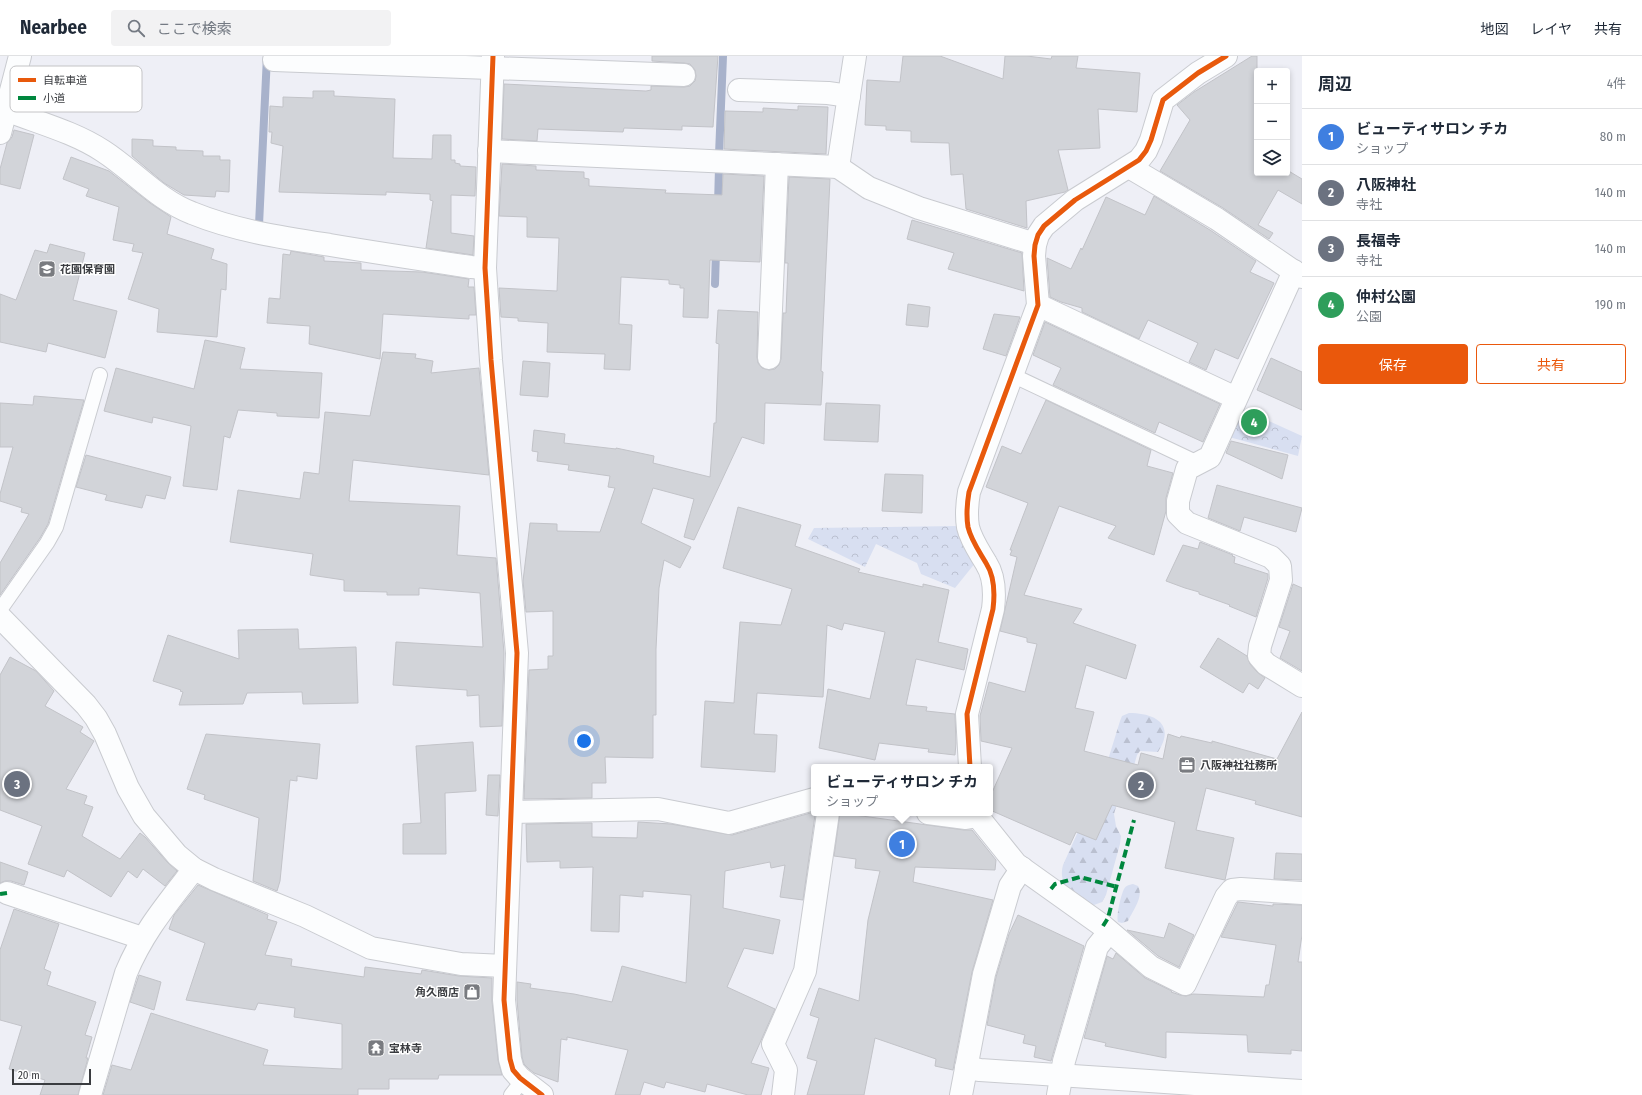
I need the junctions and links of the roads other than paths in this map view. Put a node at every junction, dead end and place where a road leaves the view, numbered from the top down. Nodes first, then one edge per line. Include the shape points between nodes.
1 (20, 56) edge
2 (856, 56) edge
3 (1226, 56) edge
4 (274, 60) dead end
5 (493, 62) edge
6 (17, 66) edge
7 (684, 75) dead end
8 (10, 87) edge
9 (739, 90) dead end
10 (849, 96) junction
11 (3, 108) edge
12 (13, 112) edge
13 (0, 133) edge
14 (489, 151) junction
15 (777, 164) junction
16 (838, 167) junction
17 (1129, 167) junction
18 (1035, 244) junction
19 (485, 268) junction
20 (1298, 274) edge
21 (1038, 305) junction
22 (769, 358) dead end
23 (100, 375) dead end
24 (1012, 376) junction
25 (1236, 398) junction
26 (1198, 462) junction
27 (0, 610) edge
28 (0, 617) edge
29 (1302, 686) edge
30 (970, 764) edge
31 (811, 800) edge
32 (511, 812) junction
33 (828, 816) edge
34 (951, 816) edge
35 (973, 816) edge
36 (978, 816) edge
37 (1022, 868) junction
38 (194, 869) junction
39 (7, 893) dead end
40 (1302, 893) edge
41 (1109, 932) junction
42 (142, 938) junction
43 (505, 966) junction
44 (966, 1068) junction
45 (1059, 1085) edge
46 (517, 1088) edge
47 (1241, 1091) edge
48 (1302, 1091) edge
49 (90, 1095) edge
50 (542, 1095) edge
51 (783, 1095) edge
52 (961, 1095) edge

1 - 6 street
2 - 10 street
3 - 17 street via 1198,73 1163,100 1146,151
4 - 5 street
5 - 7 street
5 - 14 street
8 - 11 street
9 - 10 street
10 - 16 street
11 - 13 street
12 - 19 street via 87,142 119,162 174,205 209,219 264,235
14 - 15 street
14 - 19 street
15 - 16 street
15 - 22 street
16 - 18 street via 869,188 919,208
17 - 18 street via 1062,210 1044,226
17 - 20 street via 1216,218
18 - 21 street
19 - 32 street via 490,360 517,653
20 - 25 street
21 - 24 street
21 - 25 street
23 - 27 lane via 56,527
24 - 26 lane
24 - 30 street via 969,492 966,510 968,528 993,579 995,594 967,714
25 - 26 street via 1210,457
26 - 29 street via 1187,469 1178,501 1178,514 1187,523 1271,557 1280,566 1281,580 1259,656 1266,664
28 - 38 street via 86,705 96,718 128,788 144,816 177,855
31 - 32 street via 730,823 658,810
32 - 43 street
33 - 51 street via 805,971 773,1044 786,1070
34 - 35 street
36 - 37 street
37 - 41 street
37 - 44 street via 1010,886 984,974
38 - 42 street
38 - 43 street via 305,916 371,948 461,964
39 - 42 street
40 - 41 street via 1232,890 1226,897 1185,984 1151,967
41 - 45 street via 1097,947
42 - 49 street via 126,973
43 - 46 street via 505,1012 510,1059
44 - 45 street
44 - 52 street
45 - 47 street
46 - 50 street
47 - 48 street

